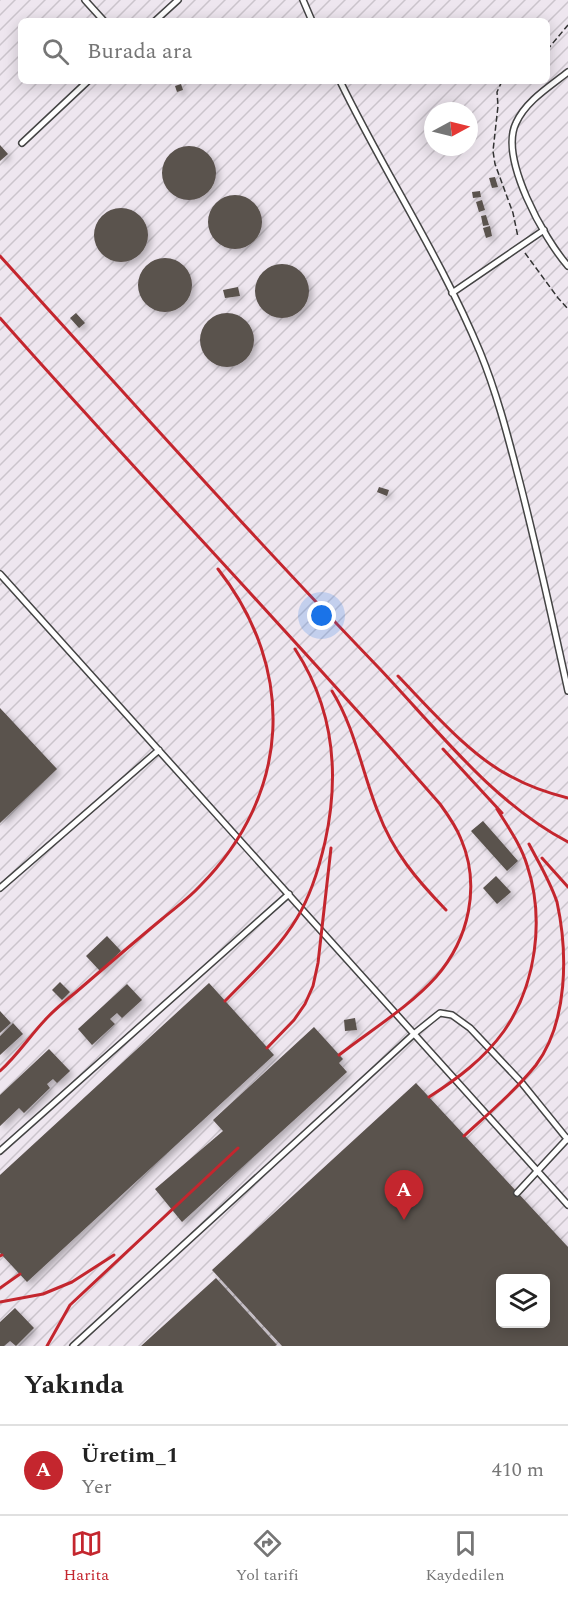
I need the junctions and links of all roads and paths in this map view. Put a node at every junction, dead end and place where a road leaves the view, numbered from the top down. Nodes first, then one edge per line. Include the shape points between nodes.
1 (85, 0) edge
2 (178, 0) edge
3 (303, 0) edge
4 (101, 18) edge
5 (158, 18) edge
6 (311, 18) edge
7 (568, 25) edge
8 (550, 46) edge
9 (568, 72) edge
10 (85, 84) edge
11 (342, 84) edge
12 (501, 84) edge
13 (22, 143) dead end
14 (544, 230) junction
15 (520, 246) junction
16 (568, 266) edge
17 (452, 293) junction
18 (568, 309) edge
19 (0, 574) edge
20 (568, 691) edge
21 (159, 750) junction
22 (0, 888) edge
23 (289, 894) junction
24 (415, 1033) junction
25 (568, 1139) edge
26 (0, 1151) edge
27 (538, 1171) junction
28 (517, 1192) dead end
29 (568, 1205) edge
30 (74, 1346) edge

1 - 4 lane
2 - 5 lane
3 - 6 lane
7 - 8 path
9 - 14 lane via 521,113 511,141 518,179
10 - 13 lane
11 - 17 lane
12 - 15 path via 493,151
14 - 15 lane
14 - 16 lane
15 - 17 lane
15 - 18 path
17 - 20 lane via 479,350 505,423
19 - 21 lane
21 - 22 lane
21 - 23 lane
23 - 24 lane
23 - 26 lane
24 - 25 lane via 440,1013 452,1015 470,1028
24 - 27 lane
24 - 30 lane
25 - 27 lane
27 - 28 lane
27 - 29 lane

